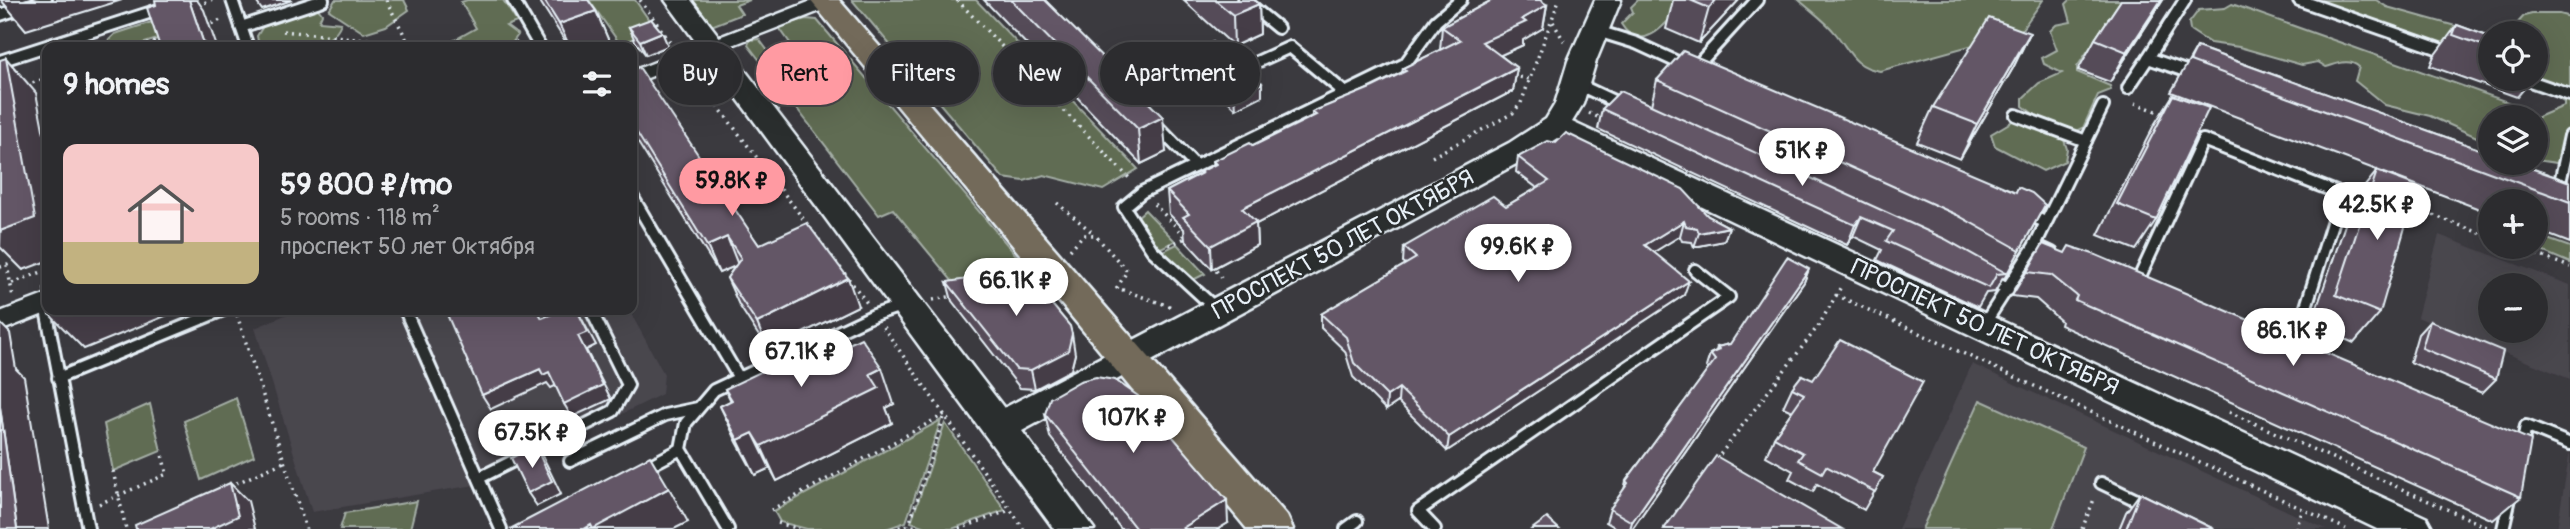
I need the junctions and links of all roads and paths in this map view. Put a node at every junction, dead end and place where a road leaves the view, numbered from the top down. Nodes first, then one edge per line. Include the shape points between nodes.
1 (46, 0) edge
2 (232, 0) edge
3 (323, 0) edge
4 (386, 0) edge
5 (513, 0) edge
6 (640, 0) edge
7 (678, 0) edge
8 (957, 0) edge
9 (1244, 0) edge
10 (1461, 0) edge
11 (1559, 0) edge
12 (1607, 0) edge
13 (1758, 0) edge
14 (2185, 0) edge
15 (2299, 0) edge
16 (825, 1) edge
17 (168, 7) edge
18 (0, 15) edge
19 (237, 15) junction
20 (201, 27) edge
21 (241, 27) junction
22 (1278, 28) dead end
23 (1594, 30) junction
24 (164, 39) edge
25 (366, 39) junction
26 (67, 42) edge
27 (155, 42) edge
28 (246, 42) edge
29 (368, 42) edge
30 (392, 42) edge
31 (408, 42) edge
32 (537, 42) edge
33 (670, 42) edge
34 (708, 42) edge
35 (721, 42) edge
36 (42, 49) edge
37 (2148, 58) junction
38 (2465, 58) edge
39 (0, 60) edge
40 (1260, 61) edge
41 (658, 68) edge
42 (1694, 69) junction
43 (1706, 74) edge
44 (1503, 75) edge
45 (637, 76) edge
46 (42, 80) edge
47 (1531, 80) junction
48 (2214, 81) edge
49 (24, 86) dead end
50 (742, 87) edge
51 (2548, 87) edge
52 (2128, 88) dead end
53 (1344, 92) junction
54 (2570, 95) edge
55 (1567, 104) junction
56 (718, 105) edge
57 (2103, 106) dead end
58 (1638, 112) edge
59 (2016, 115) dead end
60 (1147, 117) edge
61 (1606, 121) edge
62 (2570, 136) edge
63 (2086, 141) junction
64 (1433, 157) dead end
65 (1195, 165) junction
66 (1142, 192) junction
67 (1057, 203) dead end
68 (2556, 204) edge
69 (637, 205) edge
70 (2020, 211) edge
71 (2045, 222) junction
72 (1095, 235) junction
73 (2035, 245) junction
74 (1194, 246) edge
75 (2060, 256) edge
76 (2548, 259) edge
77 (1209, 262) edge
78 (0, 267) edge
79 (2570, 267) edge
80 (1052, 270) junction
81 (1217, 270) dead end
82 (1695, 270) dead end
83 (1977, 270) edge
84 (42, 272) edge
85 (12, 283) junction
86 (2122, 284) edge
87 (2008, 289) junction
88 (2134, 289) junction
89 (962, 294) edge
90 (1836, 295) dead end
91 (2146, 295) edge
92 (1832, 304) dead end
93 (907, 305) junction
94 (42, 306) edge
95 (1211, 314) junction
96 (48, 315) edge
97 (211, 315) edge
98 (237, 315) edge
99 (407, 315) edge
100 (593, 315) edge
101 (874, 315) junction
102 (8, 319) edge
103 (1983, 326) junction
104 (2278, 352) edge
105 (2290, 358) junction
106 (1128, 359) junction
107 (2303, 363) edge
108 (58, 377) junction
109 (739, 378) junction
110 (698, 408) junction
111 (2222, 409) dead end
112 (945, 414) junction
113 (999, 427) junction
114 (2570, 444) edge
115 (681, 449) junction
116 (161, 450) dead end
117 (2507, 450) edge
118 (570, 461) dead end
119 (284, 462) junction
120 (1713, 465) edge
121 (2517, 468) junction
122 (113, 471) dead end
123 (479, 478) junction
124 (623, 479) edge
125 (2101, 482) joint
126 (223, 490) edge
127 (118, 495) junction
128 (1680, 508) edge
129 (2303, 509) junction
130 (771, 510) dead end
131 (1010, 510) junction
132 (2161, 512) edge
133 (1357, 521) dead end
134 (778, 523) dead end
135 (909, 525) junction
136 (2333, 526) edge
137 (88, 529) edge
138 (126, 529) edge
139 (306, 529) edge
140 (501, 529) edge
141 (728, 529) edge
142 (799, 529) edge
143 (892, 529) edge
144 (924, 529) edge
145 (959, 529) edge
146 (1024, 529) edge
147 (1075, 529) edge
148 (1272, 529) edge
149 (1346, 529) edge
150 (1435, 529) edge
151 (1664, 529) edge
152 (2082, 529) edge
153 (2296, 529) edge
154 (2346, 529) edge
155 (2414, 529) edge
156 (2492, 529) edge
157 (2503, 529) edge

1 - 18 lane
2 - 19 lane
3 - 21 lane
4 - 31 path
5 - 32 lane
6 - 33 path
7 - 34 street
8 - 66 path
9 - 22 lane
10 - 53 lane via 1436,21 1405,64
11 - 47 path
12 - 23 street
13 - 42 lane
14 - 37 lane
15 - 38 lane
16 - 35 street
16 - 80 main road
17 - 26 lane
19 - 20 path
19 - 21 lane
21 - 25 path
21 - 28 lane
23 - 42 lane
23 - 55 street
24 - 27 path
25 - 29 path
25 - 30 path
36 - 39 lane
37 - 48 lane
37 - 52 lane
40 - 53 lane via 1290,47
41 - 45 street
42 - 43 lane
44 - 47 path
46 - 49 path
47 - 64 path via 1513,113
50 - 93 street
51 - 54 lane
53 - 65 lane
55 - 58 lane
55 - 61 path
55 - 95 street, ПРОСПЕКТ 50 ЛЕТ ОКТЯБРЯ via 1519,150
55 - 103 street, ПРОСПЕКТ 50 ЛЕТ ОКТЯБРЯ
56 - 101 path
57 - 63 lane
59 - 63 lane
60 - 65 lane
62 - 68 lane
63 - 71 lane
65 - 66 lane
66 - 74 path
66 - 95 lane via 1124,207 1133,228
67 - 72 path
69 - 109 lane
70 - 71 lane
71 - 73 lane
72 - 80 path via 1083,235
72 - 95 path via 1127,271 1117,288
73 - 75 lane
73 - 87 lane
76 - 79 path
77 - 81 path
78 - 85 path via 7,265
80 - 106 main road
82 - 150 lane via 1729,297 1418,511
83 - 87 lane
84 - 85 path
85 - 102 path
86 - 88 lane
87 - 103 lane
88 - 91 lane
88 - 105 lane via 2203,140 2342,194
89 - 93 path
90 - 129 path
92 - 120 path
93 - 101 lane
93 - 113 street
94 - 102 street
95 - 106 street, ПРОСПЕКТ 50 ЛЕТ ОКТЯБРЯ
96 - 108 lane
97 - 108 lane
98 - 119 path
99 - 123 lane
100 - 123 lane via 628,385 613,411
101 - 109 lane
101 - 112 path
103 - 155 street, ПРОСПЕКТ 50 ЛЕТ ОКТЯБРЯ
104 - 105 lane
105 - 107 lane
106 - 113 street, ПРОСПЕКТ 50 ЛЕТ ОКТЯБРЯ
106 - 148 main road
108 - 137 lane
109 - 110 lane via 714,390
110 - 115 lane via 686,423
110 - 118 lane via 665,415
111 - 156 path
112 - 130 path
112 - 131 path
112 - 135 path
113 - 147 street
114 - 121 lane via 2526,426
115 - 124 lane
115 - 141 lane
116 - 127 path via 167,474
117 - 121 lane
119 - 126 path
119 - 139 path
121 - 157 lane
122 - 127 path
123 - 140 lane
125 - 132 lane
125 - 152 path
127 - 138 path
128 - 151 path
129 - 136 path
129 - 153 path
131 - 145 path
131 - 146 path
133 - 149 lane
134 - 142 path
135 - 143 path
135 - 144 path
136 - 154 path

